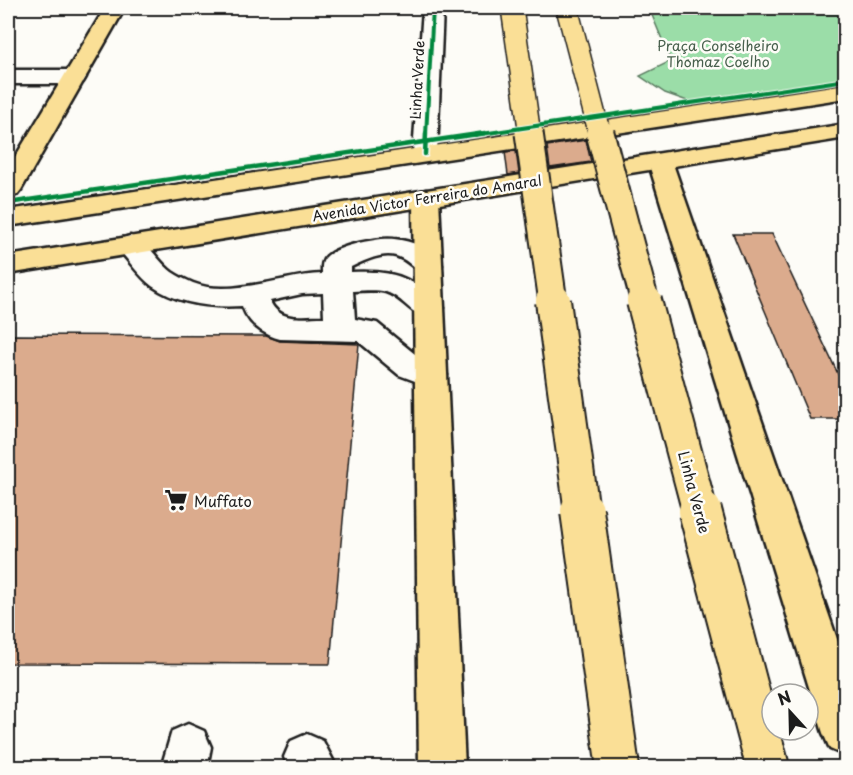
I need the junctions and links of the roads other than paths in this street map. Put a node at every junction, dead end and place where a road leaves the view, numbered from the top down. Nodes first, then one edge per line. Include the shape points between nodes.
1 (115, 8) edge
2 (433, 8) edge
3 (512, 8) edge
4 (567, 8) edge
5 (11, 70) edge
6 (75, 77) junction
7 (846, 91) edge
8 (846, 131) edge
9 (425, 154) junction
10 (660, 161) junction
11 (8, 190) edge
12 (426, 198) junction
13 (8, 218) edge
14 (142, 244) junction
15 (8, 265) edge
16 (428, 265) junction
17 (338, 273) junction
18 (253, 295) junction
19 (429, 308) junction
20 (340, 328) junction
21 (431, 375) junction
22 (846, 733) edge
23 (442, 768) edge
24 (618, 768) edge
25 (768, 768) edge

1 - 6 main road
2 - 9 street, Linha Verde
3 - 24 main road, bridge
4 - 25 main road, Linha Verde, bridge
5 - 6 street
6 - 11 main road
7 - 9 main road
8 - 10 main road, Avenida Victor Ferreira do Amaral
9 - 13 main road
10 - 12 main road, Avenida Victor Ferreira do Amaral
10 - 22 main road
12 - 14 main road, Avenida Victor Ferreira do Amaral
12 - 16 main road
14 - 15 main road, Avenida Victor Ferreira do Amaral
14 - 17 street via 212,286
14 - 18 street via 161,278 183,290 225,297
16 - 17 street via 416,253 394,246 360,252
16 - 19 main road
17 - 18 street
17 - 19 street via 394,284
17 - 20 street
18 - 20 street via 260,314 280,328
19 - 21 main road
20 - 21 street via 366,331 410,367
21 - 23 main road

